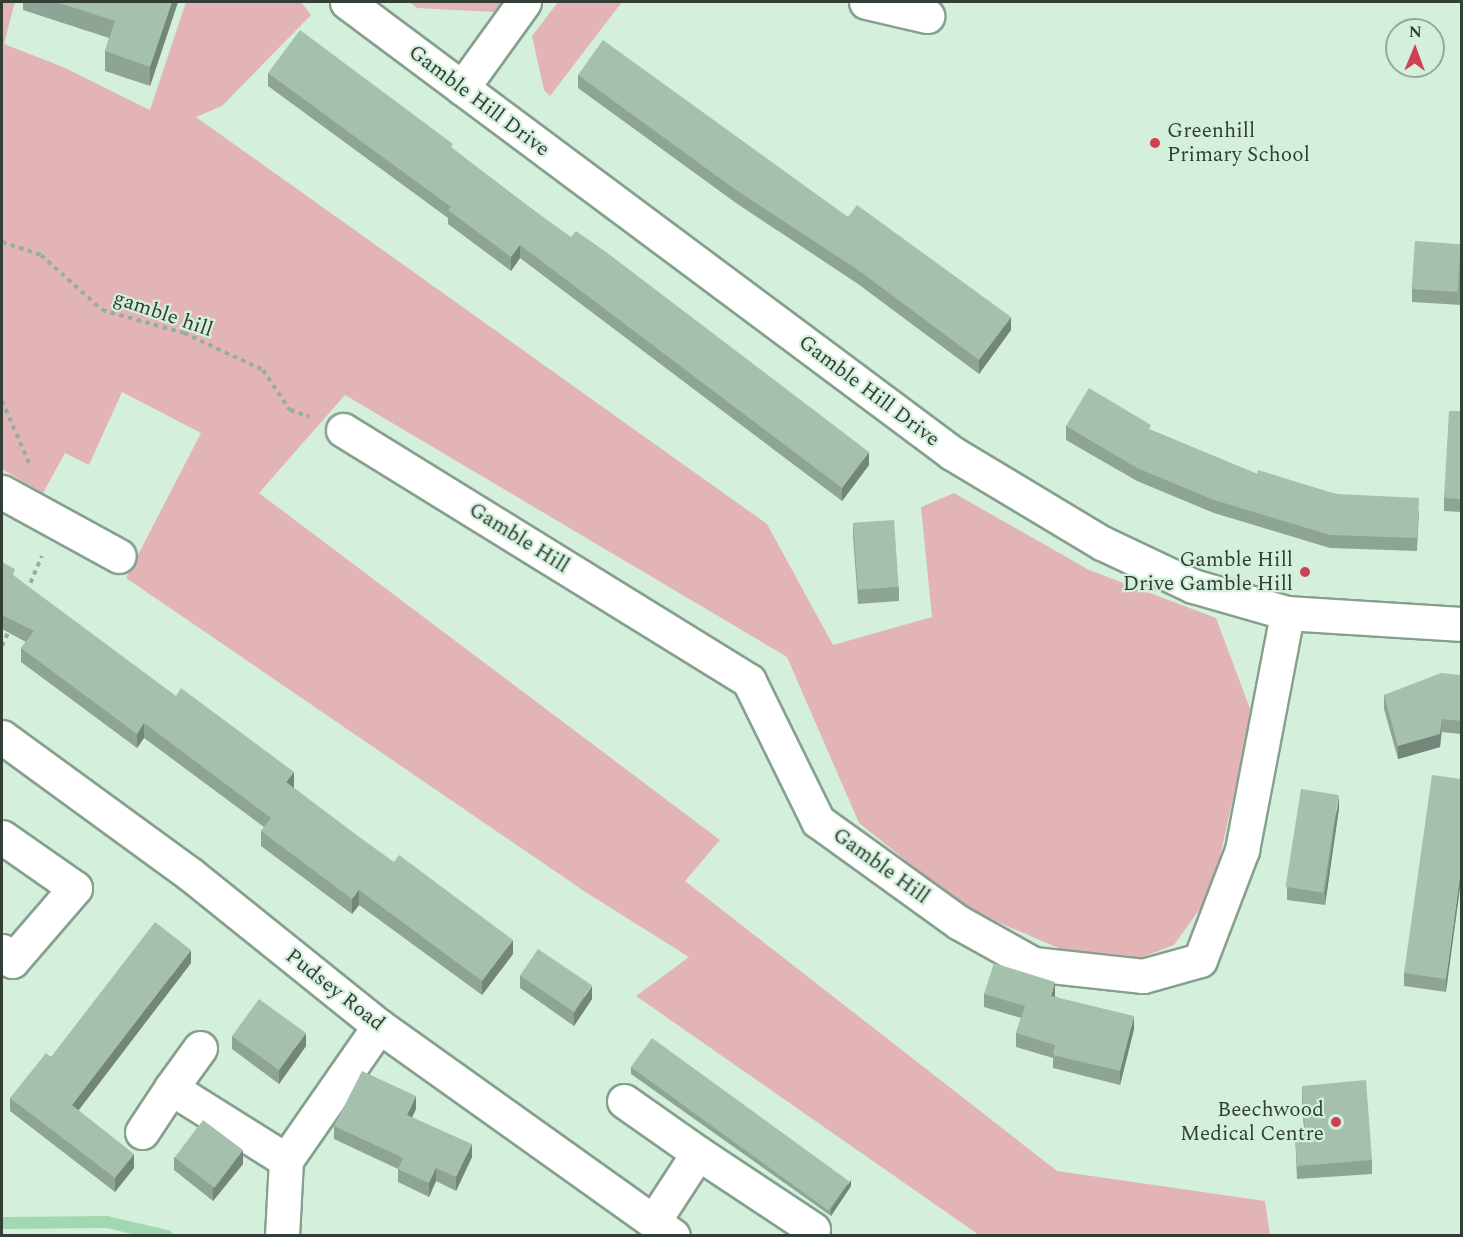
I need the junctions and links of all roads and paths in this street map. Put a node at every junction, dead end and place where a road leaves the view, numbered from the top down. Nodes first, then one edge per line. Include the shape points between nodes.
1 (346, 2) edge
2 (524, 2) edge
3 (866, 2) edge
4 (927, 16) dead end
5 (462, 88) junction
6 (2, 242) edge
7 (343, 430) joint
8 (2, 492) edge
9 (57, 524) junction
10 (119, 556) dead end
11 (24, 595) edge
12 (1287, 613) junction
13 (1461, 624) edge
14 (11, 626) edge
15 (2, 646) edge
16 (2, 737) edge
17 (2, 837) edge
18 (2, 951) edge
19 (380, 1026) junction
20 (200, 1048) dead end
21 (171, 1088) junction
22 (624, 1101) dead end
23 (141, 1131) dead end
24 (698, 1154) junction
25 (286, 1160) junction
26 (663, 1229) edge
27 (813, 1229) dead end
28 (282, 1236) edge

1 - 5 street, Gamble Hill Drive
2 - 5 street
3 - 4 street
5 - 12 street, Gamble Hill Drive via 952,453 1102,543 1193,586
6 - 7 path, gamble hill via 41,255 102,310 184,333 263,370 290,410
7 - 12 street, Gamble Hill via 749,681 818,821 958,922 1033,964 1143,976 1200,960 1242,850
8 - 9 street
9 - 10 street
9 - 11 path
12 - 13 street, Gamble Hill Drive
14 - 15 path
16 - 19 street, Pudsey Road via 190,874
17 - 18 street via 75,888 12,962
19 - 25 street
19 - 26 street, Pudsey Road
20 - 21 street
21 - 23 street
21 - 25 street
22 - 24 street
24 - 26 street
24 - 27 street
25 - 28 street

